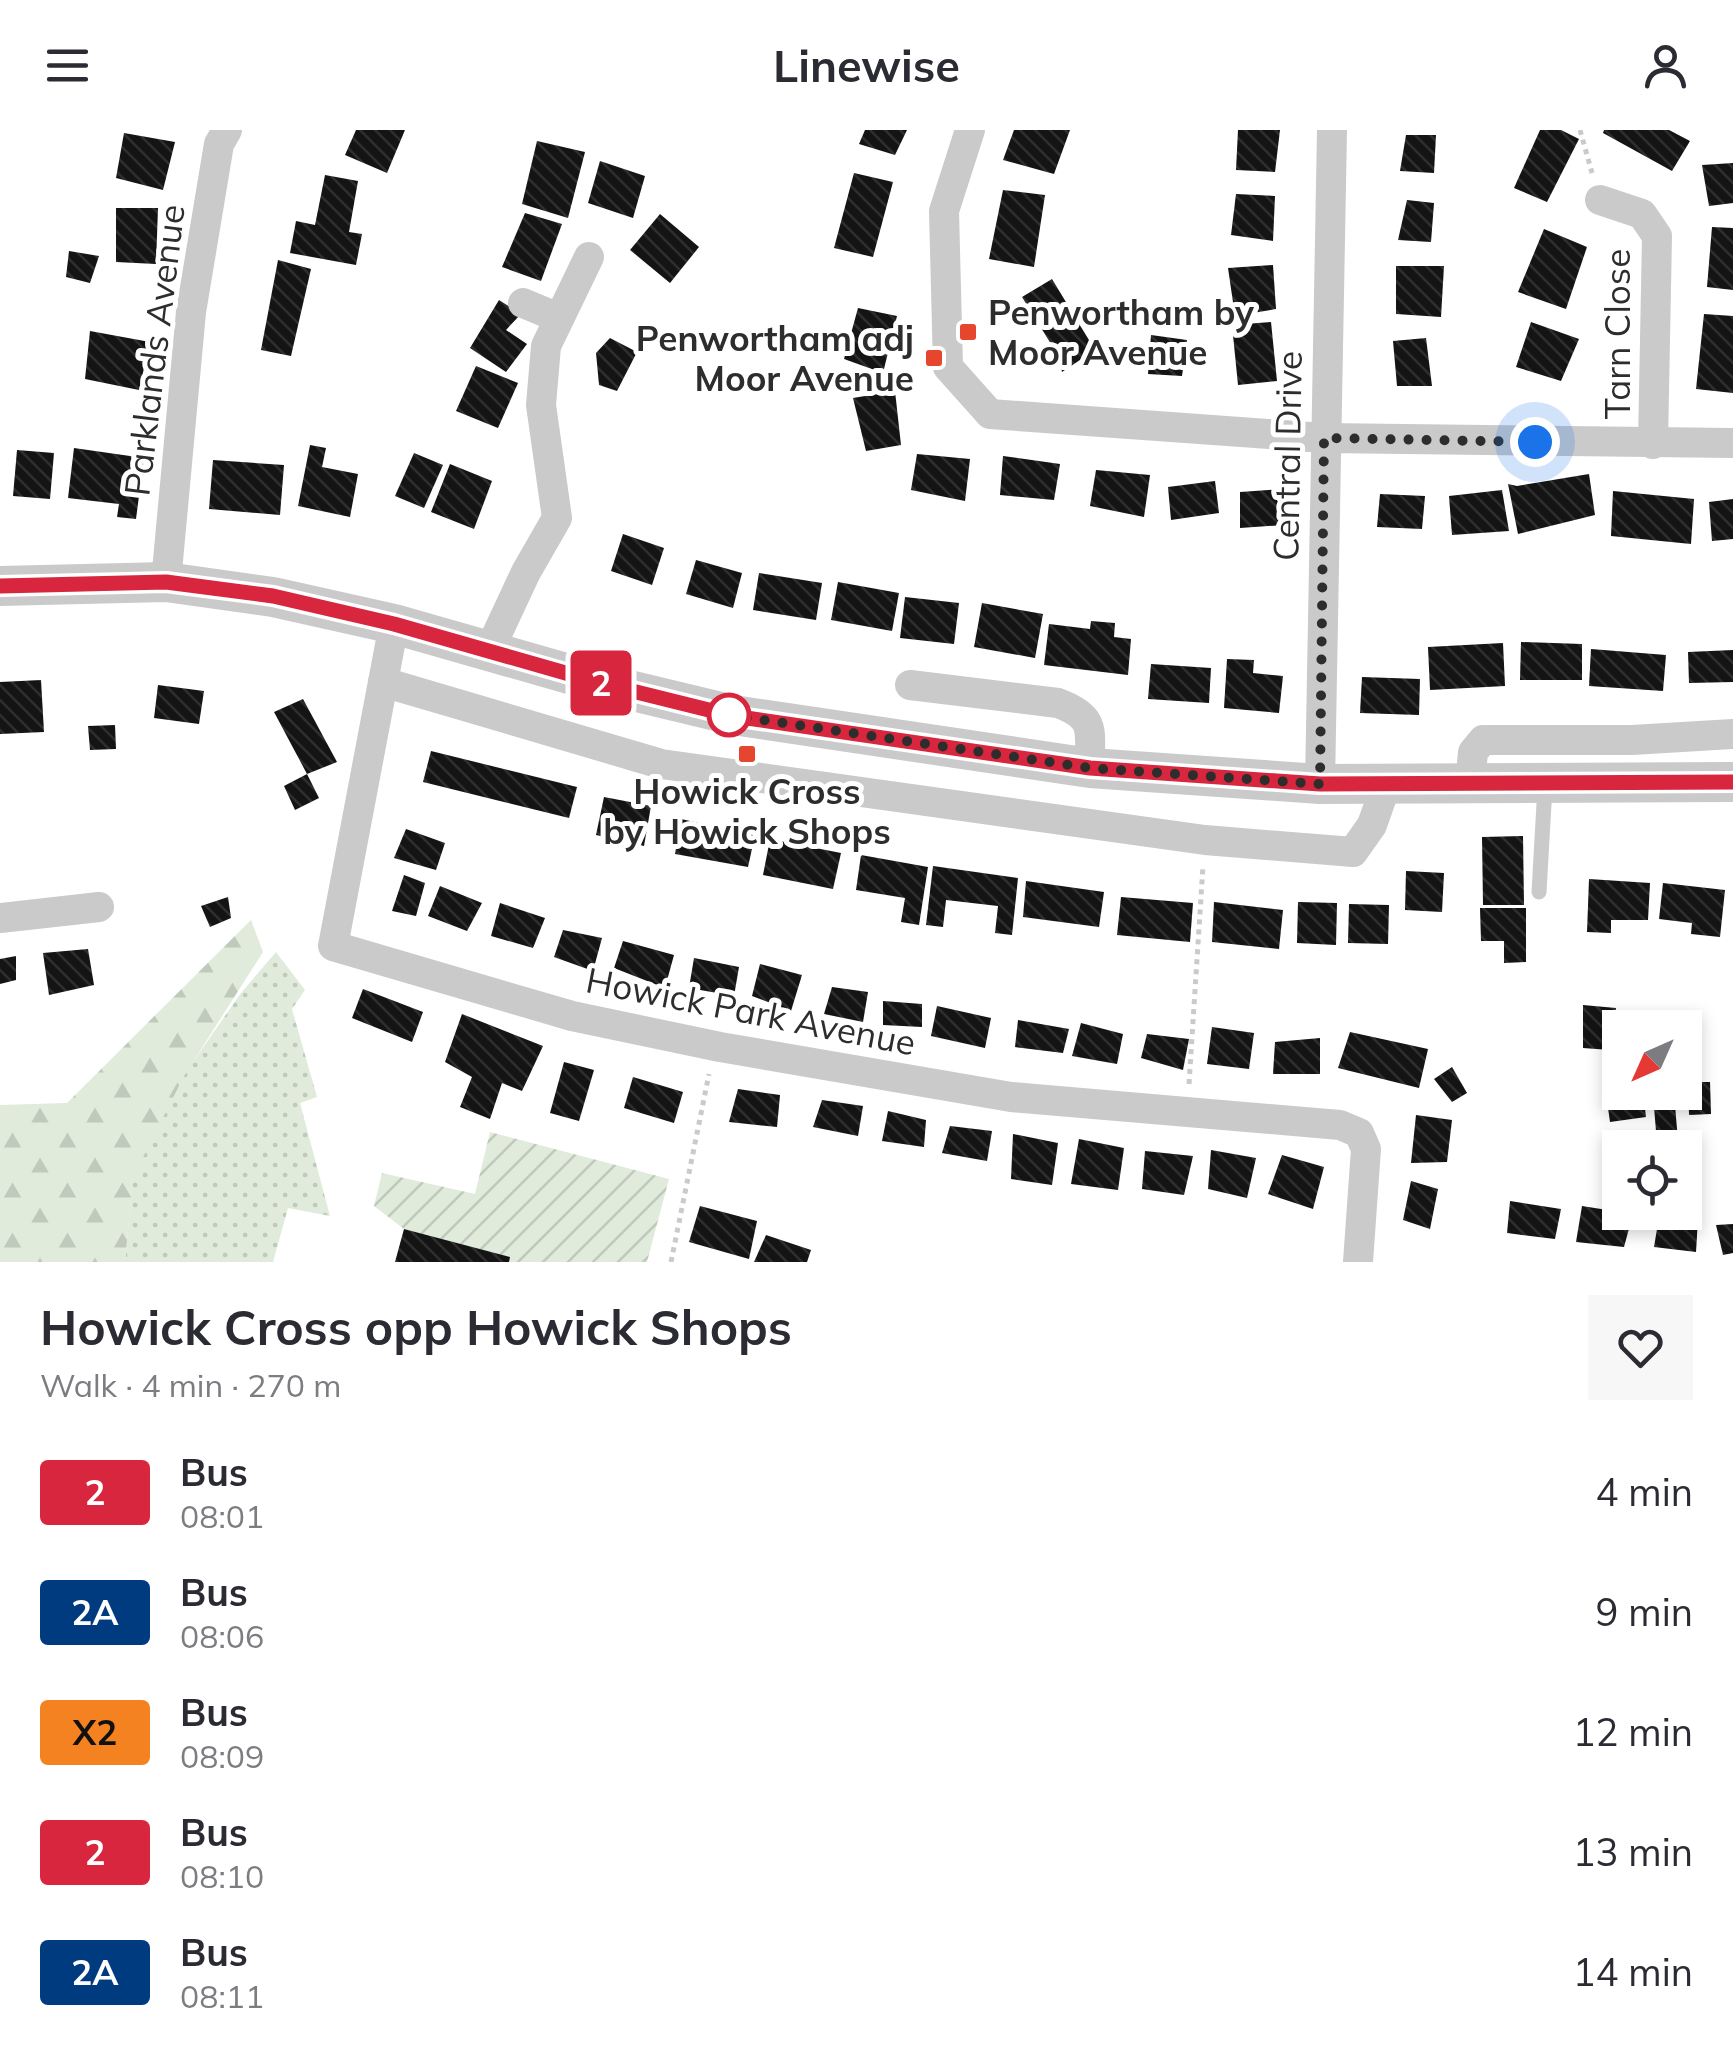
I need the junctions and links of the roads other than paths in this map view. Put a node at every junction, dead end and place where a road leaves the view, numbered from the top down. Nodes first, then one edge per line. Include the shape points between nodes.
1 (227, 130) edge
2 (970, 130) edge
3 (1332, 130) edge
4 (1600, 200) road end
5 (589, 257) dead end
6 (524, 302) dead end
7 (559, 318) junction
8 (1324, 438) junction
9 (1733, 443) edge
10 (1654, 444) junction
11 (166, 582) junction
12 (0, 586) edge
13 (394, 624) junction
14 (490, 649) junction
15 (382, 682) junction
16 (910, 686) dead end
17 (1733, 734) edge
18 (1090, 768) junction
19 (1733, 782) edge
20 (1320, 784) junction
21 (1470, 784) junction
22 (1545, 784) junction
23 (1386, 785) junction
24 (1539, 892) dead end
25 (99, 907) dead end
26 (0, 918) edge
27 (1358, 1262) edge

1 - 11 street, Parklands Avenue via 219,144 191,312
2 - 8 street via 944,211 948,367 990,414
3 - 8 street, Central Drive
4 - 10 street, Tarn Close via 1642,214 1657,236
5 - 7 street
6 - 7 street
7 - 14 street via 546,346 541,405 557,518
8 - 10 street
8 - 20 street, Central Drive
9 - 10 street
11 - 12 street
11 - 13 street via 273,596
13 - 14 street
13 - 15 street, Howick Park Avenue
14 - 18 street via 733,716
15 - 23 street via 661,764 1205,840 1353,852 1372,826
15 - 27 street, Howick Park Avenue via 333,946 572,1016 715,1046 1011,1097 1340,1125 1359,1133 1366,1150
16 - 18 street via 1058,703 1081,712 1089,724
17 - 21 street via 1483,740 1473,752
18 - 20 street
19 - 22 street
20 - 23 street
21 - 22 street
21 - 23 street
22 - 24 lane
25 - 26 street

